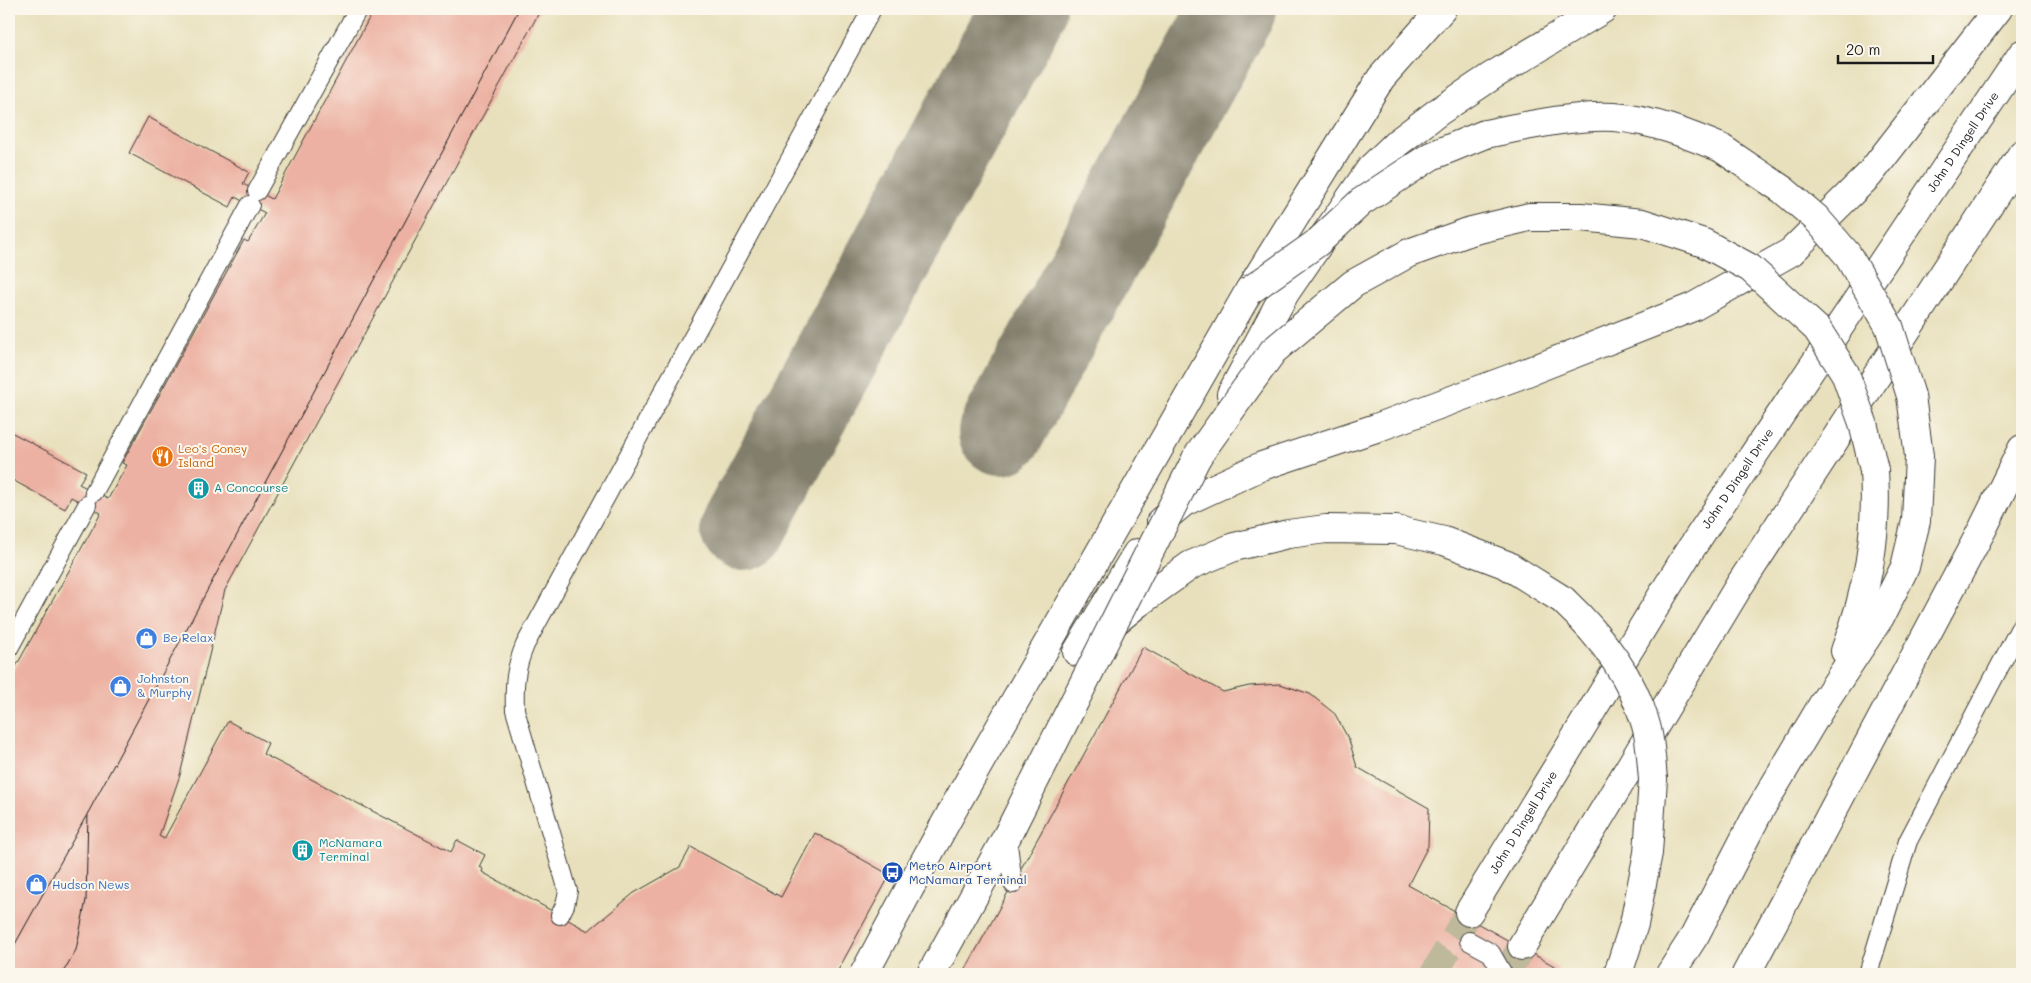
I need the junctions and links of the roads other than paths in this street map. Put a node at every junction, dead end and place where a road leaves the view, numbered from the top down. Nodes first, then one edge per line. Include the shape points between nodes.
1 (358, 9) edge
2 (872, 9) edge
3 (1442, 9) edge
4 (1603, 9) edge
5 (1998, 9) edge
6 (2022, 54) edge
7 (2022, 154) edge
8 (1249, 291) junction
9 (2022, 449) edge
10 (1197, 457) junction
11 (2022, 624) edge
12 (9, 648) edge
13 (1826, 699) junction
14 (1007, 836) junction
15 (1013, 884) dead end
16 (1469, 912) tunnel mouth
17 (560, 915) dead end
18 (1469, 941) dead end
19 (1522, 946) tunnel mouth
20 (864, 974) edge
21 (931, 974) edge
22 (1503, 974) edge
23 (1618, 974) edge
24 (1670, 974) edge
25 (1746, 974) edge
26 (1868, 974) edge

1 - 12 lane
2 - 17 lane via 518,661 514,682 515,710 568,891 566,905
3 - 8 main road via 1381,78
4 - 10 main road, bridge via 1438,112 1371,168 1285,293
5 - 23 main road, bridge via 1869,175 1791,252 1693,307 1517,376 1262,466 1184,502 1152,528 1077,652 1191,565 1234,546 1288,534 1326,529 1396,530 1444,541 1507,565 1563,600 1590,626 1626,676 1646,723 1653,779 1648,853 1634,924
6 - 16 main road, John D Dingell Drive via 1688,553
7 - 19 main road via 1739,586
8 - 13 main road, bridge via 1317,243 1361,202 1431,156 1485,134 1553,121 1614,118 1676,129 1721,148 1783,190 1816,218 1847,254 1889,326 1911,396 1919,456 1916,521 1905,567 1880,617
8 - 20 main road, bridge via 956,804
9 - 25 main road
10 - 13 main road, bridge via 1273,351 1353,284 1409,253 1471,230 1529,217 1581,217 1642,223 1704,243 1758,274 1817,329 1845,373 1863,423 1874,470 1874,538 1859,613
10 - 14 main road, bridge
11 - 26 lane via 1908,841
13 - 24 main road via 1758,813
14 - 15 lane
14 - 21 main road
18 - 22 lane via 1491,953

